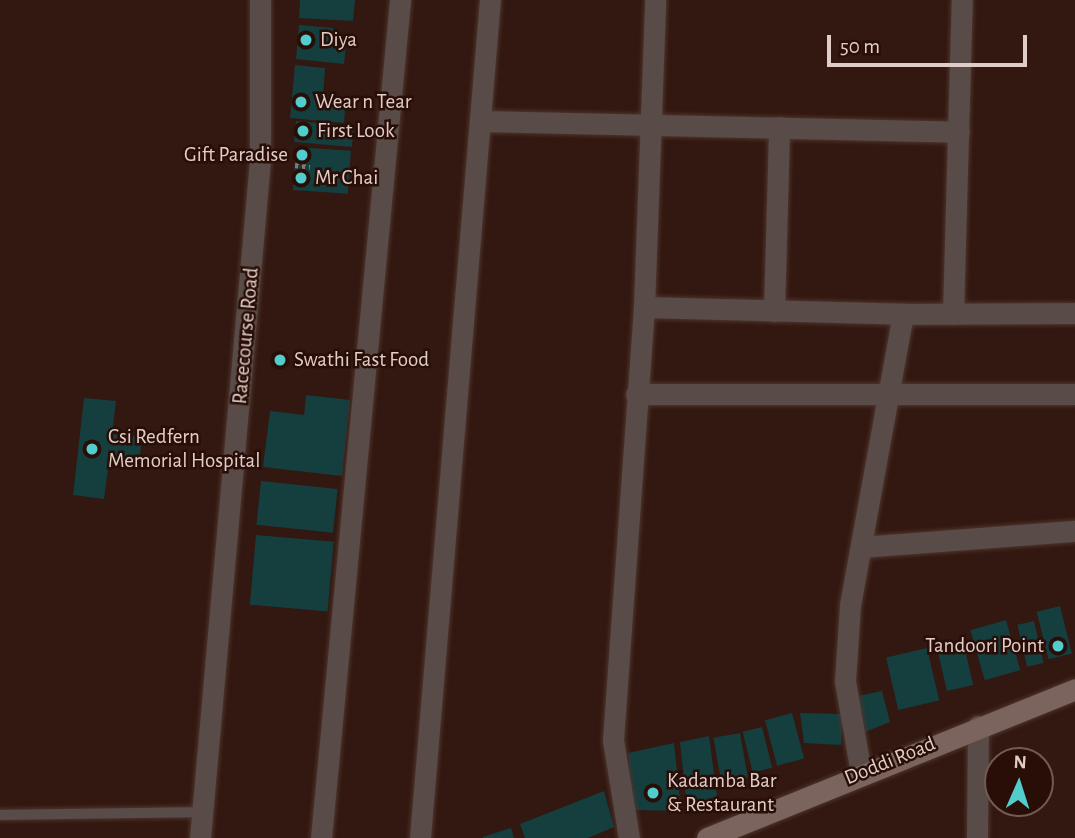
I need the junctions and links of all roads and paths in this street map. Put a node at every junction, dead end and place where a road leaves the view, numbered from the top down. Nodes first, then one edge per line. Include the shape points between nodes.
1 (260, 0) edge
2 (400, 0) edge
3 (490, 0) edge
4 (656, 0) edge
5 (962, 0) edge
6 (480, 121) junction
7 (651, 123) junction
8 (779, 127) junction
9 (959, 132) junction
10 (295, 165) dead end
11 (310, 167) dead end
12 (644, 307) junction
13 (774, 311) junction
14 (1075, 313) edge
15 (903, 314) junction
16 (953, 314) junction
17 (892, 393) junction
18 (636, 394) junction
19 (1075, 394) edge
20 (1075, 531) edge
21 (860, 547) junction
22 (1075, 689) edge
23 (978, 726) junction
24 (861, 773) junction
25 (203, 812) junction
26 (0, 816) edge
27 (200, 838) edge
28 (321, 838) edge
29 (420, 838) edge
30 (629, 838) edge
31 (707, 838) edge
32 (977, 838) edge

1 - 25 street, Racecourse Road via 260,160
2 - 28 street
3 - 6 street
4 - 7 street
5 - 9 street
6 - 7 street
6 - 29 street
7 - 8 street
7 - 12 street
8 - 9 street
8 - 13 street
9 - 16 street
10 - 11 path
12 - 13 street
12 - 18 street
13 - 15 street
14 - 16 street
15 - 16 street
15 - 17 street
17 - 18 street
17 - 19 street
17 - 21 street
18 - 30 street via 613,740
20 - 21 street
21 - 24 street via 845,681
22 - 23 street, Doddi Road
23 - 24 street, Doddi Road
23 - 32 street
24 - 31 street, Doddi Road
25 - 26 lane
25 - 27 street, Racecourse Road

